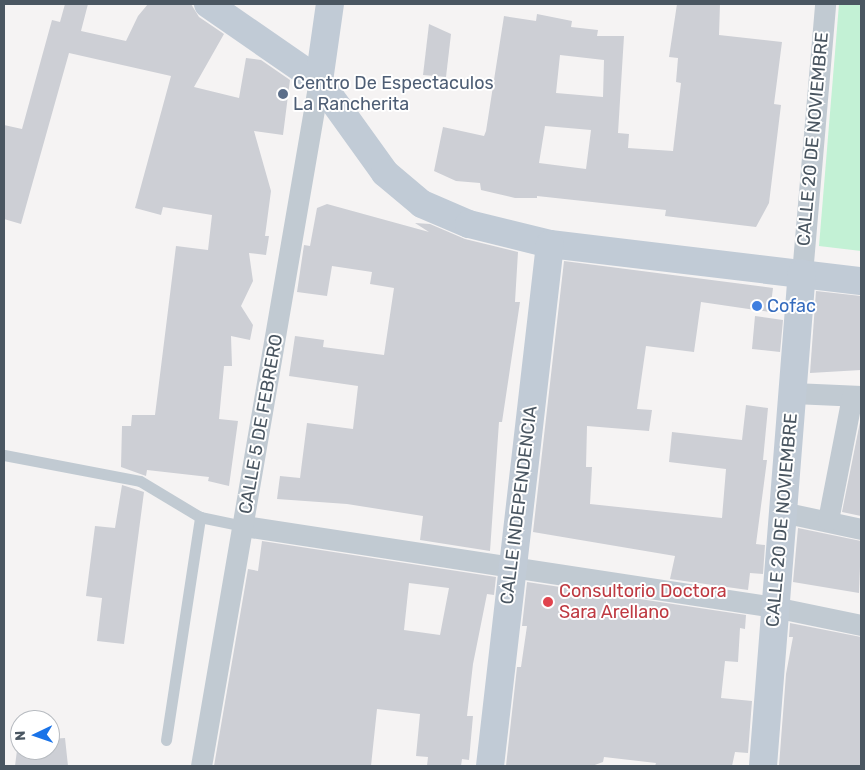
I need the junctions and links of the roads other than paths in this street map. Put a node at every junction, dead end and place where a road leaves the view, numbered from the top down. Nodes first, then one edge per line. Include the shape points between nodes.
1 (208, 4) edge
2 (330, 4) edge
3 (825, 4) edge
4 (319, 81) junction
5 (550, 244) junction
6 (802, 274) junction
7 (861, 281) edge
8 (793, 393) junction
9 (857, 396) edge
10 (4, 455) edge
11 (782, 512) junction
12 (200, 516) junction
13 (828, 520) junction
14 (244, 526) junction
15 (861, 529) edge
16 (511, 565) junction
17 (774, 607) junction
18 (861, 625) edge
19 (166, 740) dead end
20 (202, 766) edge
21 (490, 766) edge
22 (763, 766) edge

1 - 4 street
2 - 4 street
3 - 6 street, CALLE 20 DE NOVIEMBRE
4 - 5 street via 385,173 422,204 469,224
4 - 14 street, CALLE 5 DE FEBRERO
5 - 6 street
5 - 16 street, CALLE INDEPENDENCIA
6 - 7 street
6 - 8 street, CALLE 20 DE NOVIEMBRE
8 - 9 street
8 - 11 street, CALLE 20 DE NOVIEMBRE
9 - 13 street
10 - 12 lane via 140,481
11 - 13 street
11 - 17 street, CALLE 20 DE NOVIEMBRE
12 - 14 lane
12 - 19 lane
13 - 15 street
14 - 16 street
14 - 20 street, CALLE 5 DE FEBRERO
16 - 17 street
16 - 21 street, CALLE INDEPENDENCIA
17 - 18 street
17 - 22 street, CALLE 20 DE NOVIEMBRE

